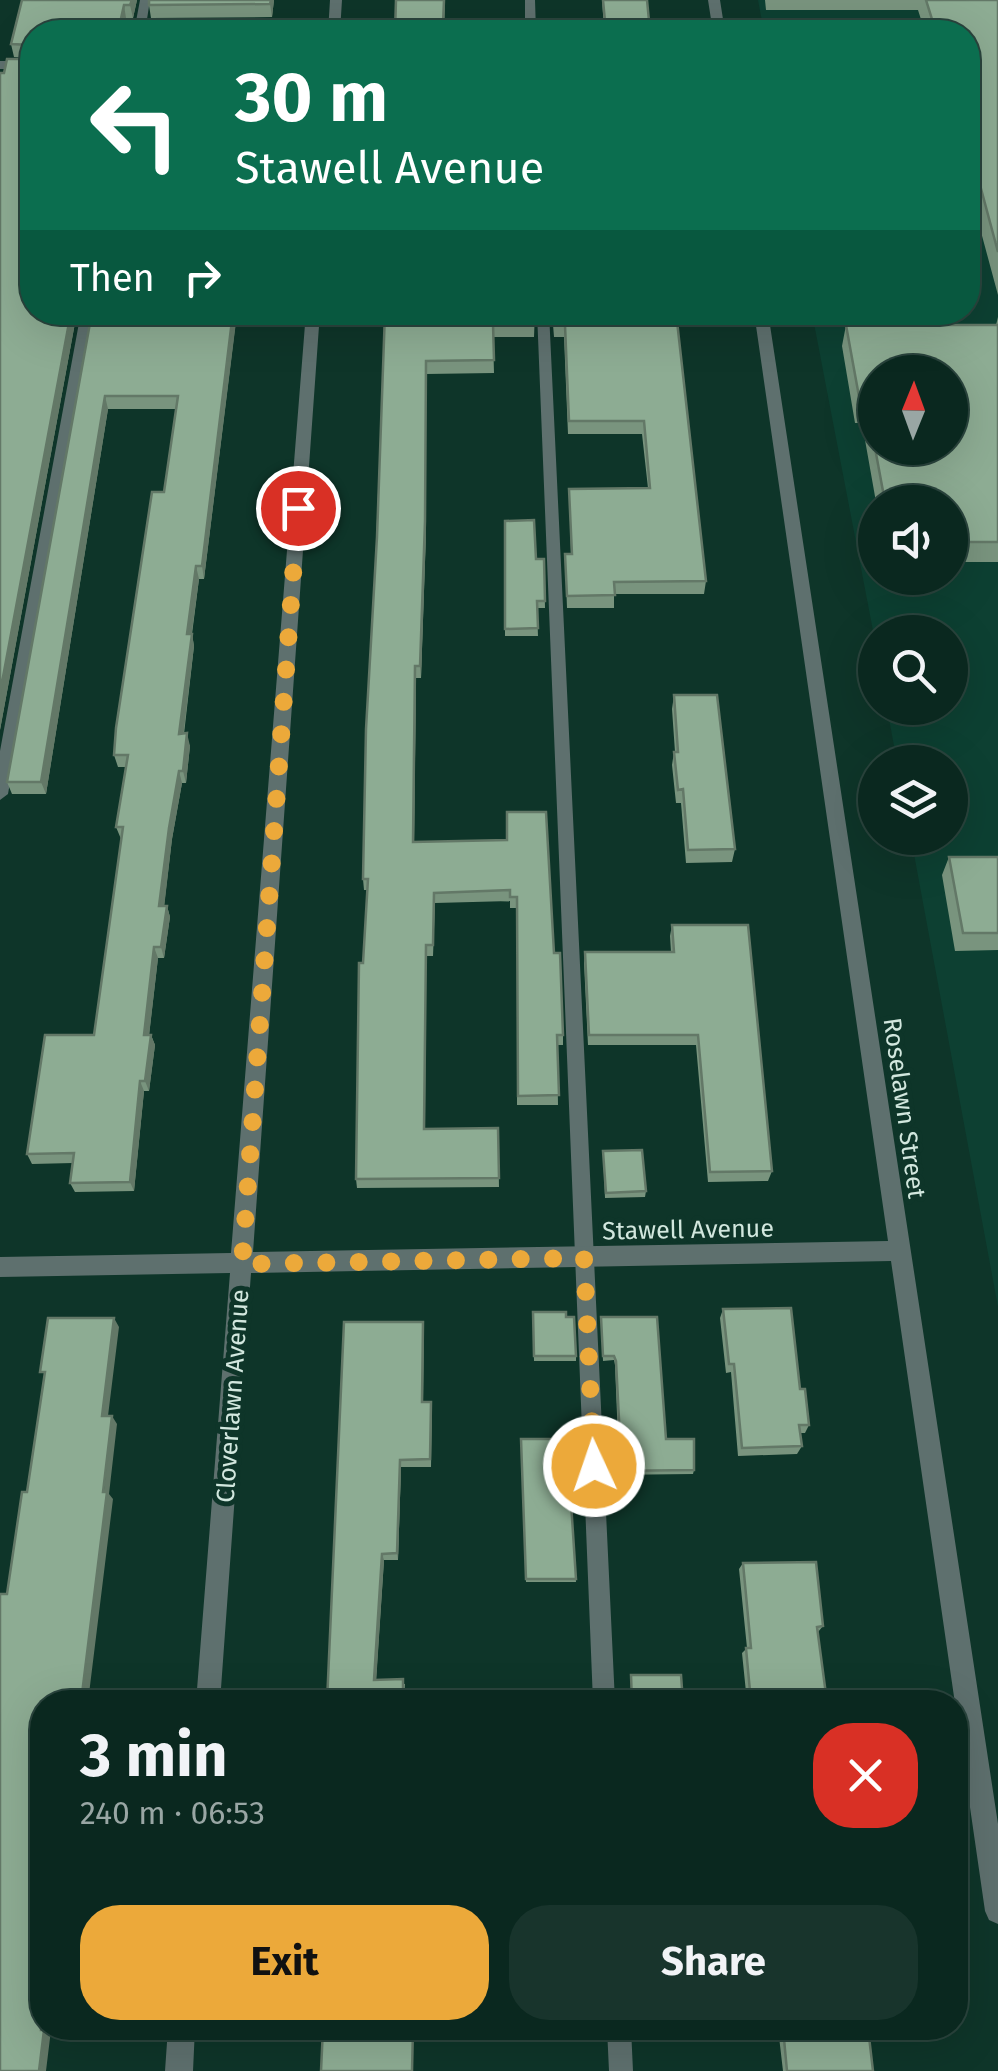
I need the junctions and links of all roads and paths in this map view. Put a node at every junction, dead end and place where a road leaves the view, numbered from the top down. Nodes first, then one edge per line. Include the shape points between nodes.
1 (86, 325) edge
2 (312, 325) edge
3 (545, 325) edge
4 (762, 325) edge
5 (0, 794) edge
6 (898, 1252) junction
7 (584, 1258) junction
8 (242, 1264) junction
9 (0, 1266) edge
10 (209, 1690) edge
11 (603, 1690) edge
12 (964, 1690) edge
13 (968, 1713) edge
14 (998, 1911) edge
15 (181, 2040) edge
16 (620, 2040) edge
17 (179, 2071) edge
18 (621, 2071) edge

1 - 5 lane
2 - 8 street, Cloverlawn Avenue
3 - 7 lane
4 - 6 street, Roselawn Street
6 - 7 street, Stawell Avenue
6 - 12 street, Roselawn Street
7 - 8 street, Stawell Avenue
7 - 11 lane
8 - 9 street, Stawell Avenue
8 - 10 street, Cloverlawn Avenue
13 - 14 street, Roselawn Street
15 - 17 street
16 - 18 lane

